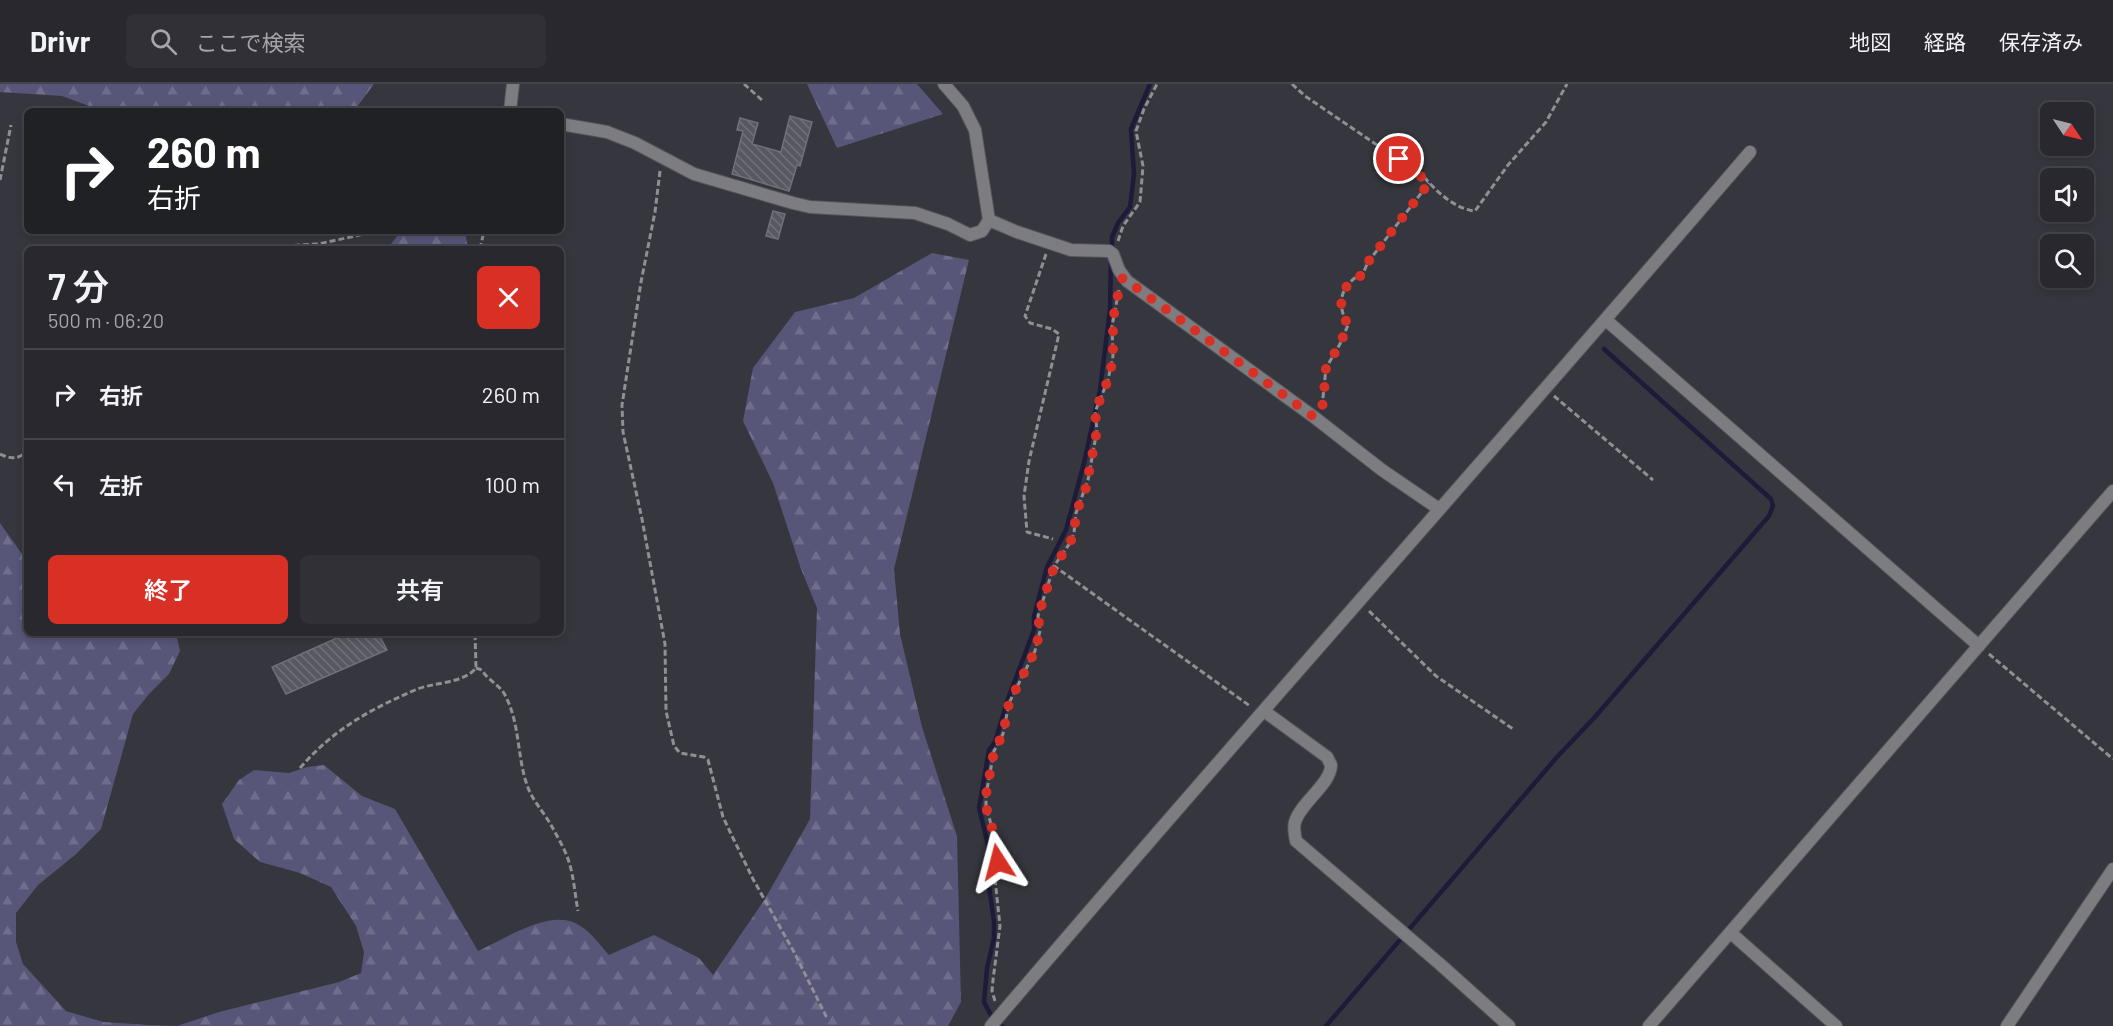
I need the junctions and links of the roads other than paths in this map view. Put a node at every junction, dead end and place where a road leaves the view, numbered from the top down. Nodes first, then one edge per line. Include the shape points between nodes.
1 (513, 84) edge
2 (944, 84) edge
3 (510, 108) edge
4 (564, 125) edge
5 (1750, 152) dead end
6 (989, 220) junction
7 (1606, 320) junction
8 (2113, 491) edge
9 (1439, 509) junction
10 (1978, 645) junction
11 (1264, 711) junction
12 (2113, 869) edge
13 (1731, 933) junction
14 (991, 1026) edge
15 (1509, 1026) edge
16 (1649, 1026) edge
17 (1836, 1026) edge
18 (2007, 1026) edge

1 - 3 street
2 - 6 street via 963,106 975,130
4 - 6 street via 607,132 707,179 810,207 915,213 970,235 982,231
5 - 7 street
6 - 9 street via 1049,244 1080,252 1113,254 1123,278
7 - 9 street
7 - 10 street
8 - 10 street
9 - 11 street
10 - 13 street
11 - 14 street
11 - 15 street via 1327,757 1331,765 1328,777 1295,822 1296,842
12 - 18 street
13 - 16 street
13 - 17 street

